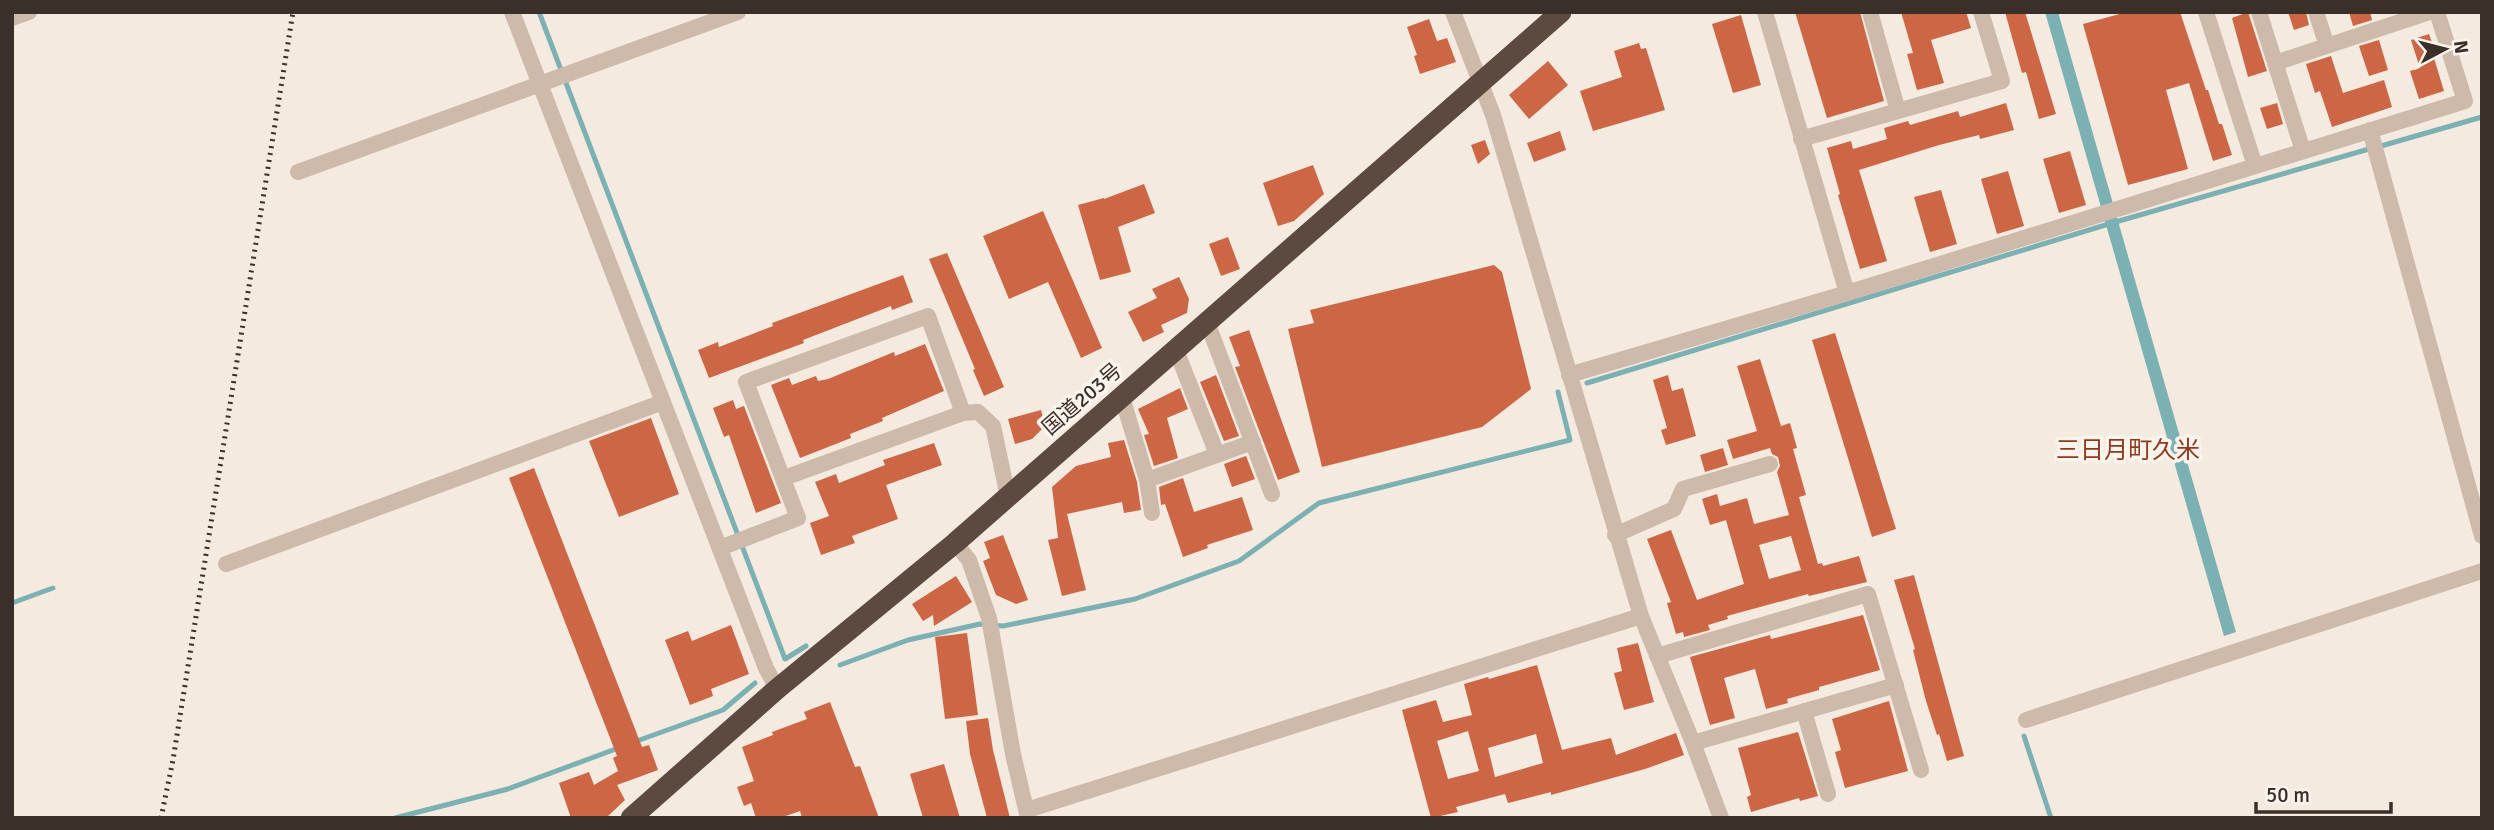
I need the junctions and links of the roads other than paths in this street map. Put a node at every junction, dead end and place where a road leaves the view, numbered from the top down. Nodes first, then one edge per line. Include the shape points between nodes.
1 (29, 12) edge
2 (512, 12) edge
3 (738, 12) edge
4 (1453, 12) edge
5 (1561, 12) edge
6 (1765, 12) edge
7 (1870, 12) edge
8 (1981, 12) edge
9 (2206, 12) edge
10 (2259, 12) edge
11 (2316, 12) edge
12 (2430, 12) edge
13 (2437, 12) edge
14 (12, 18) edge
15 (2327, 46) junction
16 (2275, 62) junction
17 (1480, 83) junction
18 (540, 85) junction
19 (1898, 111) junction
20 (2370, 131) junction
21 (1801, 139) junction
22 (2303, 151) junction
23 (2255, 166) junction
24 (298, 172) dead end
25 (1847, 293) junction
26 (1208, 322) junction
27 (1175, 350) junction
28 (1569, 376) junction
29 (1122, 397) junction
30 (663, 402) junction
31 (963, 413) junction
32 (1253, 442) junction
33 (1217, 454) junction
34 (1770, 464) dead end
35 (783, 478) junction
36 (1147, 480) junction
37 (1272, 494) dead end
38 (1008, 497) junction
39 (1152, 513) dead end
40 (1615, 535) junction
41 (2482, 536) edge
42 (955, 543) junction
43 (720, 548) junction
44 (226, 564) dead end
45 (2482, 570) edge
46 (1641, 616) junction
47 (1657, 656) junction
48 (1896, 685) junction
49 (776, 689) junction
50 (1804, 711) junction
51 (2026, 720) dead end
52 (1693, 743) junction
53 (1921, 770) dead end
54 (1828, 794) dead end
55 (1028, 814) edge
56 (631, 818) edge
57 (1721, 818) edge

1 - 14 street
2 - 18 street
3 - 18 street
4 - 17 street
5 - 17 highway, 国道203号
6 - 21 street
7 - 19 street
8 - 19 street via 2002,81
9 - 23 street
10 - 16 street
11 - 15 street
12 - 15 street
13 - 20 street via 2465,101
15 - 16 street
16 - 22 street
17 - 26 highway, 国道203号
17 - 28 street
18 - 24 street
18 - 30 street
19 - 21 street
20 - 22 street
20 - 41 street
21 - 25 street
22 - 23 street
23 - 25 street
25 - 28 street
26 - 27 highway, 国道203号
26 - 32 street
27 - 29 highway, 国道203号
27 - 33 street
28 - 40 street
29 - 36 street
29 - 38 highway, 国道203号
30 - 43 street
30 - 44 street
31 - 35 street
31 - 35 street via 928,316 772,372 746,382
31 - 38 street via 978,412 993,426
32 - 33 street
32 - 37 street
33 - 36 street
34 - 40 street via 1683,489 1674,509
35 - 43 street via 797,518
36 - 39 street
38 - 42 highway, 国道203号
40 - 46 street
42 - 49 highway, 国道203号
42 - 55 street via 969,561 990,625
43 - 49 street
45 - 51 street
46 - 47 street
46 - 55 street
47 - 48 street via 1868,594
47 - 52 street
48 - 50 street
48 - 53 street
49 - 56 highway, 国道203号
50 - 52 street
50 - 54 street
52 - 57 street

